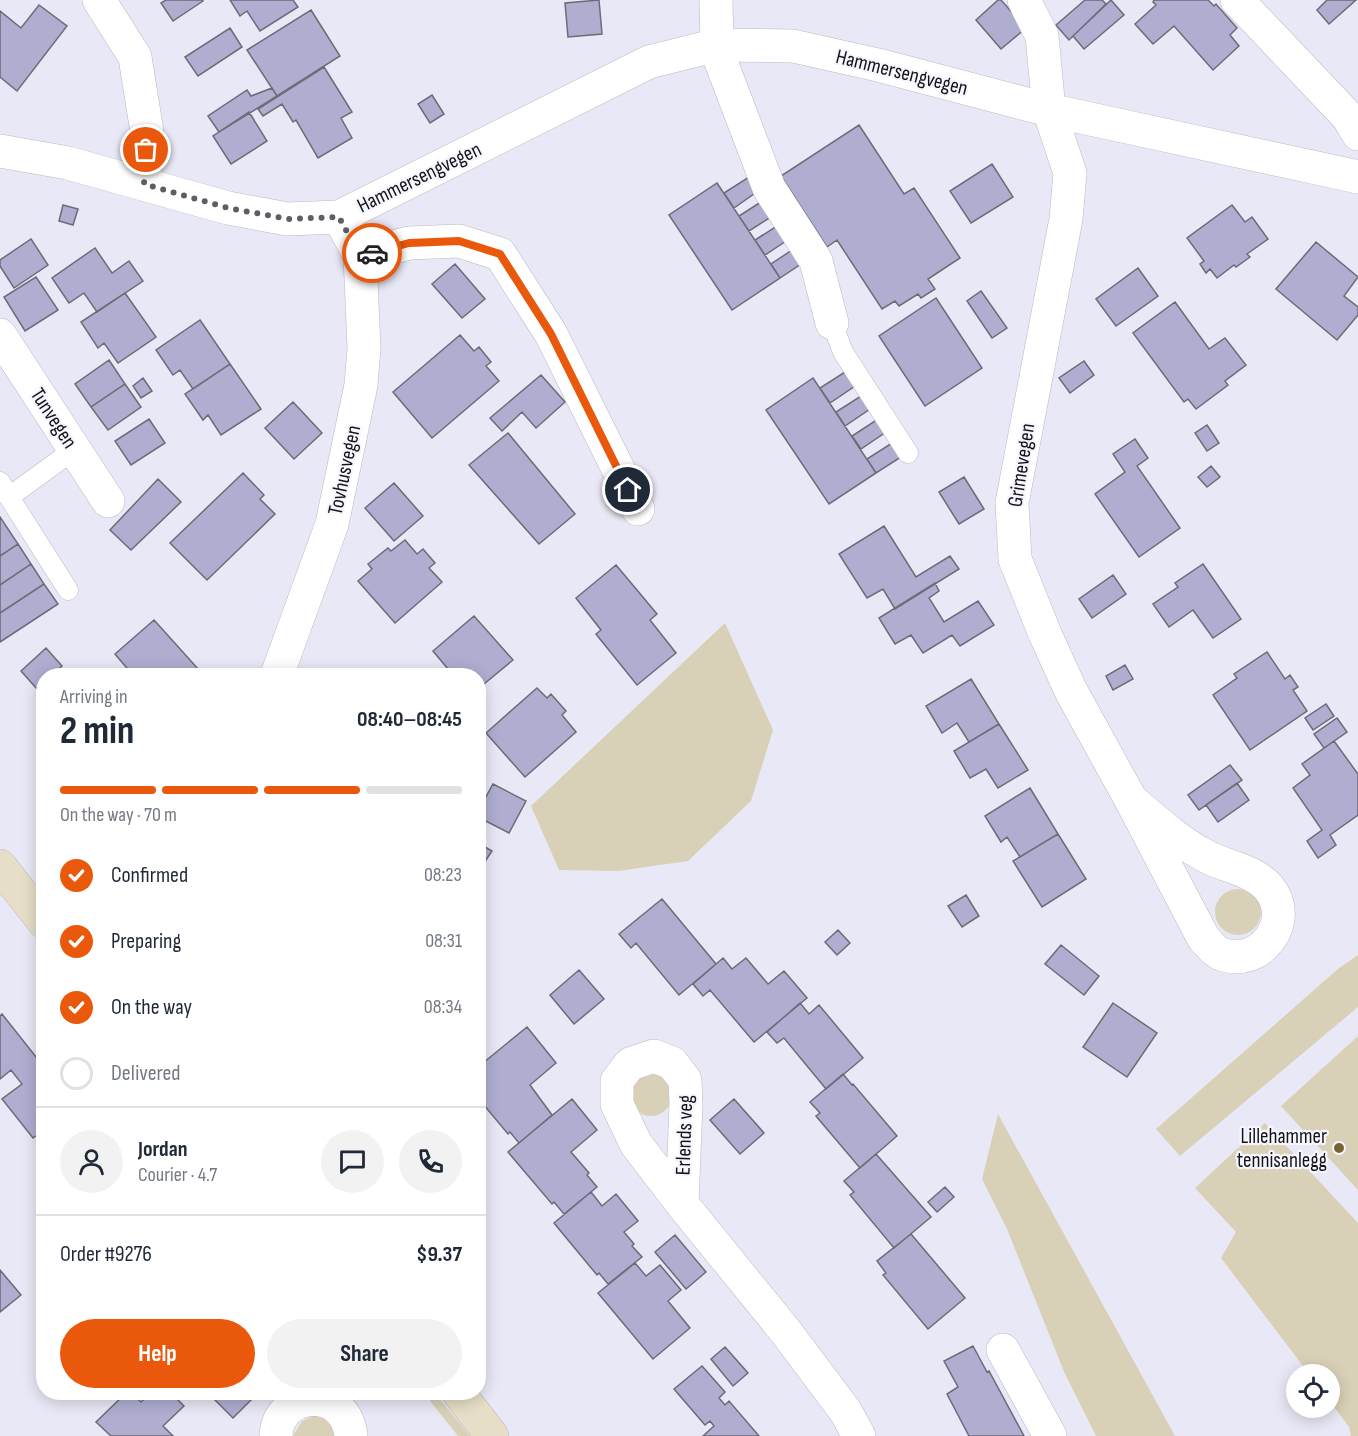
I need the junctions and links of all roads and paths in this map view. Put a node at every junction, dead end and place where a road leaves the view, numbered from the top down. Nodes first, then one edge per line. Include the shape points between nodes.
1 (99, 0) edge
2 (716, 0) edge
3 (1024, 0) edge
4 (1237, 0) edge
5 (717, 45) junction
6 (1049, 110) junction
7 (1358, 134) edge
8 (0, 151) edge
9 (1358, 177) edge
10 (144, 184) junction
11 (339, 217) junction
12 (360, 256) junction
13 (832, 323) joint
14 (0, 335) edge
15 (75, 449) junction
16 (908, 453) dead end
17 (4, 490) edge
18 (108, 501) dead end
19 (638, 509) dead end
20 (68, 590) dead end
21 (280, 668) edge
22 (1131, 800) junction
23 (0, 866) edge
24 (36, 912) edge
25 (682, 1204) dead end
26 (1003, 1350) dead end
27 (307, 1400) edge
28 (316, 1400) edge
29 (464, 1400) edge
30 (276, 1436) edge
31 (351, 1436) edge
32 (492, 1436) edge
33 (859, 1436) edge
34 (1050, 1436) edge

1 - 10 street via 135,57 147,132
2 - 5 street
3 - 6 street via 1042,36
4 - 7 street via 1348,117
5 - 6 street, Hammersengvegen via 793,46
5 - 11 street, Hammersengvegen via 649,62
5 - 13 street via 770,188 816,261
6 - 9 street, Hammersengvegen
6 - 22 street, Grimevegen via 1070,173 1066,219 1012,502 1015,559 1071,691
8 - 10 street, Hammersengvegen
10 - 11 street, Hammersengvegen via 228,208 288,219
11 - 12 street, Tovhusvegen
12 - 19 street via 409,243 459,241 500,254 551,334
12 - 21 street, Tovhusvegen via 364,348 354,427 332,524
13 - 16 lane via 843,352
14 - 15 street, Tunvegen
15 - 17 lane
15 - 18 street, Tunvegen
17 - 20 lane
22 - 22 street, Grimevegen via 1204,939 1220,954 1239,957 1259,950 1272,939 1276,903 1269,888 1253,876 1204,856
23 - 24 street
25 - 33 street, Erlends veg via 786,1332 846,1412
26 - 34 street
27 - 30 street via 291,1407 280,1420
28 - 31 street via 330,1402 346,1415
29 - 32 street

